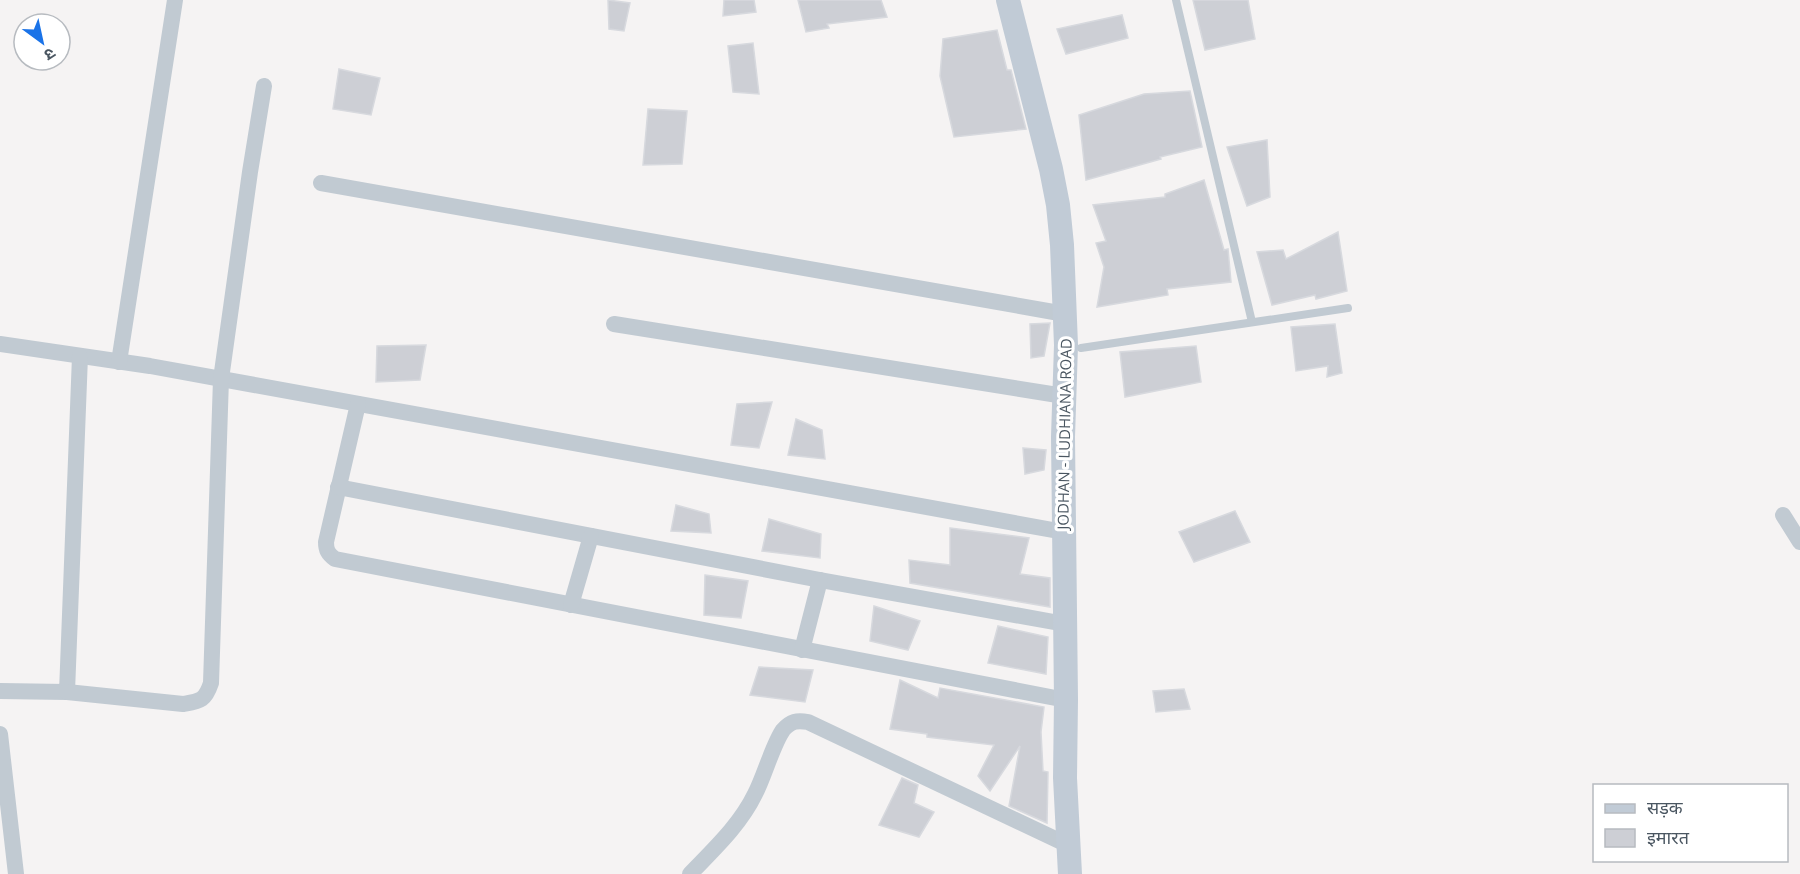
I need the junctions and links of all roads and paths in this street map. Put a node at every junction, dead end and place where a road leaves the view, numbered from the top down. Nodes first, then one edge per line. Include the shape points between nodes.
1 (175, 0) edge
2 (1008, 0) edge
3 (1024, 0) edge
4 (1176, 0) edge
5 (264, 86) dead end
6 (321, 183) dead end
7 (1348, 308) dead end
8 (1065, 314) junction
9 (1252, 322) junction
10 (614, 324) dead end
11 (0, 344) edge
12 (1081, 348) junction
13 (80, 356) junction
14 (119, 362) junction
15 (220, 379) junction
16 (1064, 396) junction
17 (358, 404) junction
18 (338, 487) junction
19 (1783, 515) dead end
20 (1064, 532) junction
21 (591, 536) junction
22 (1800, 542) edge
23 (820, 580) junction
24 (571, 605) junction
25 (1065, 624) junction
26 (802, 650) junction
27 (0, 691) edge
28 (67, 692) junction
29 (1066, 700) junction
30 (0, 734) edge
31 (1068, 845) junction
32 (16, 874) edge
33 (690, 874) edge
34 (1070, 874) edge
35 (1085, 874) edge

1 - 14 street
2 - 8 street, JODHAN - LUDHIANA ROAD via 1058,205
3 - 12 street, JODHAN - LUDHIANA ROAD via 1066,165 1078,244
4 - 9 lane
5 - 15 street
6 - 8 street
7 - 9 lane
8 - 16 street, JODHAN - LUDHIANA ROAD
9 - 12 lane
10 - 16 street
11 - 13 street
12 - 35 street, JODHAN - LUDHIANA ROAD via 1080,778
13 - 14 street
13 - 28 street
14 - 15 street
15 - 17 street
15 - 28 street via 211,683 207,694 199,701 183,704
16 - 20 street, JODHAN - LUDHIANA ROAD
17 - 18 street
17 - 20 street
18 - 21 street
18 - 24 street via 326,542 329,555 335,559
19 - 22 street
20 - 25 street, JODHAN - LUDHIANA ROAD
21 - 23 street
21 - 24 street
23 - 25 street
23 - 26 street
24 - 26 street
25 - 29 street, JODHAN - LUDHIANA ROAD
26 - 29 street
27 - 28 street
29 - 31 street, JODHAN - LUDHIANA ROAD
30 - 32 street
31 - 33 street via 798,720 782,732 756,794 741,818
31 - 34 street, JODHAN - LUDHIANA ROAD

